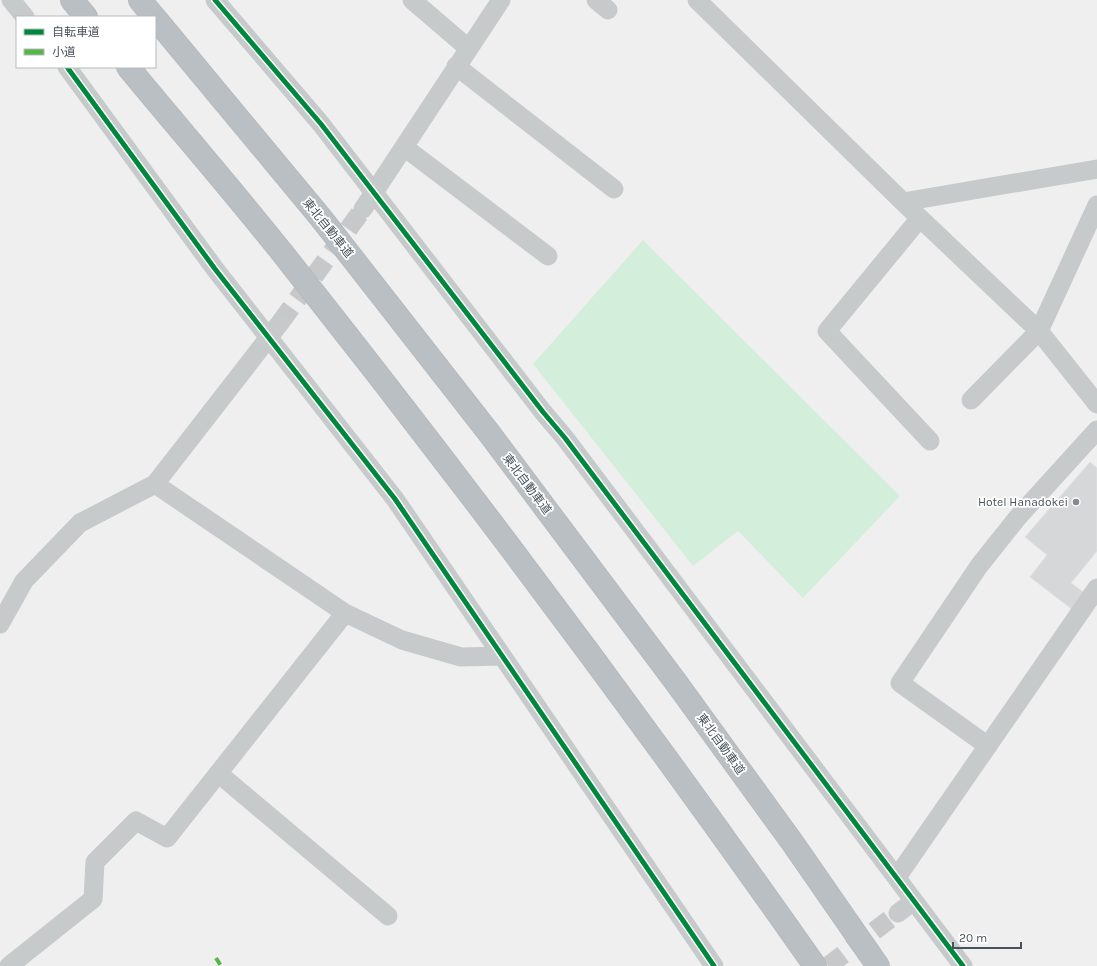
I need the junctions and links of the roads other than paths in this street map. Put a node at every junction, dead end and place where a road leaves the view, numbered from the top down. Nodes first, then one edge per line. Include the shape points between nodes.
1 (11, 0) edge
2 (72, 0) edge
3 (140, 0) edge
4 (215, 0) edge
5 (412, 0) edge
6 (501, 0) edge
7 (697, 0) edge
8 (24, 16) edge
9 (85, 16) edge
10 (153, 16) edge
11 (156, 19) edge
12 (468, 48) junction
13 (456, 66) junction
14 (68, 68) edge
15 (129, 68) edge
16 (404, 147) junction
17 (1097, 169) edge
18 (614, 189) dead end
19 (374, 192) junction
20 (903, 202) junction
21 (1097, 205) edge
22 (363, 209) tunnel mouth
23 (920, 218) junction
24 (548, 256) dead end
25 (280, 323) tunnel mouth
26 (1039, 330) junction
27 (268, 338) junction
28 (971, 400) dead end
29 (1097, 404) edge
30 (1097, 430) edge
31 (930, 441) dead end
32 (155, 484) junction
33 (1097, 588) edge
34 (345, 613) junction
35 (0, 624) edge
36 (502, 656) junction
37 (988, 746) junction
38 (218, 773) junction
39 (897, 878) junction
40 (914, 901) junction
41 (898, 913) tunnel mouth
42 (388, 916) dead end
43 (9, 966) edge
44 (714, 966) edge
45 (816, 966) edge
46 (878, 966) edge
47 (963, 966) edge

1 - 8 street
2 - 9 highway
3 - 10 highway, 東北自動車道
4 - 19 street via 322,124
5 - 12 street
6 - 12 street
7 - 20 street
11 - 46 highway, 東北自動車道 via 321,218 489,433 675,681
12 - 13 street
13 - 16 street
13 - 18 street
14 - 27 street via 214,269
15 - 45 highway via 283,254 445,462 636,715
16 - 19 street
16 - 24 street
17 - 20 street
19 - 22 street
19 - 39 street via 565,438
20 - 23 street
21 - 26 street
23 - 26 street
23 - 31 street via 827,331
25 - 27 street
26 - 28 street
26 - 29 street
27 - 32 street
27 - 36 street via 395,499
30 - 37 street via 1018,517 979,566 900,683
32 - 34 street
32 - 35 street via 80,523 24,581
33 - 37 street
34 - 36 street via 402,640 461,657
34 - 38 street
36 - 44 street
37 - 39 street
38 - 42 street
38 - 43 street via 167,838 136,821 96,862 93,899
39 - 40 street
40 - 41 street
40 - 47 street

